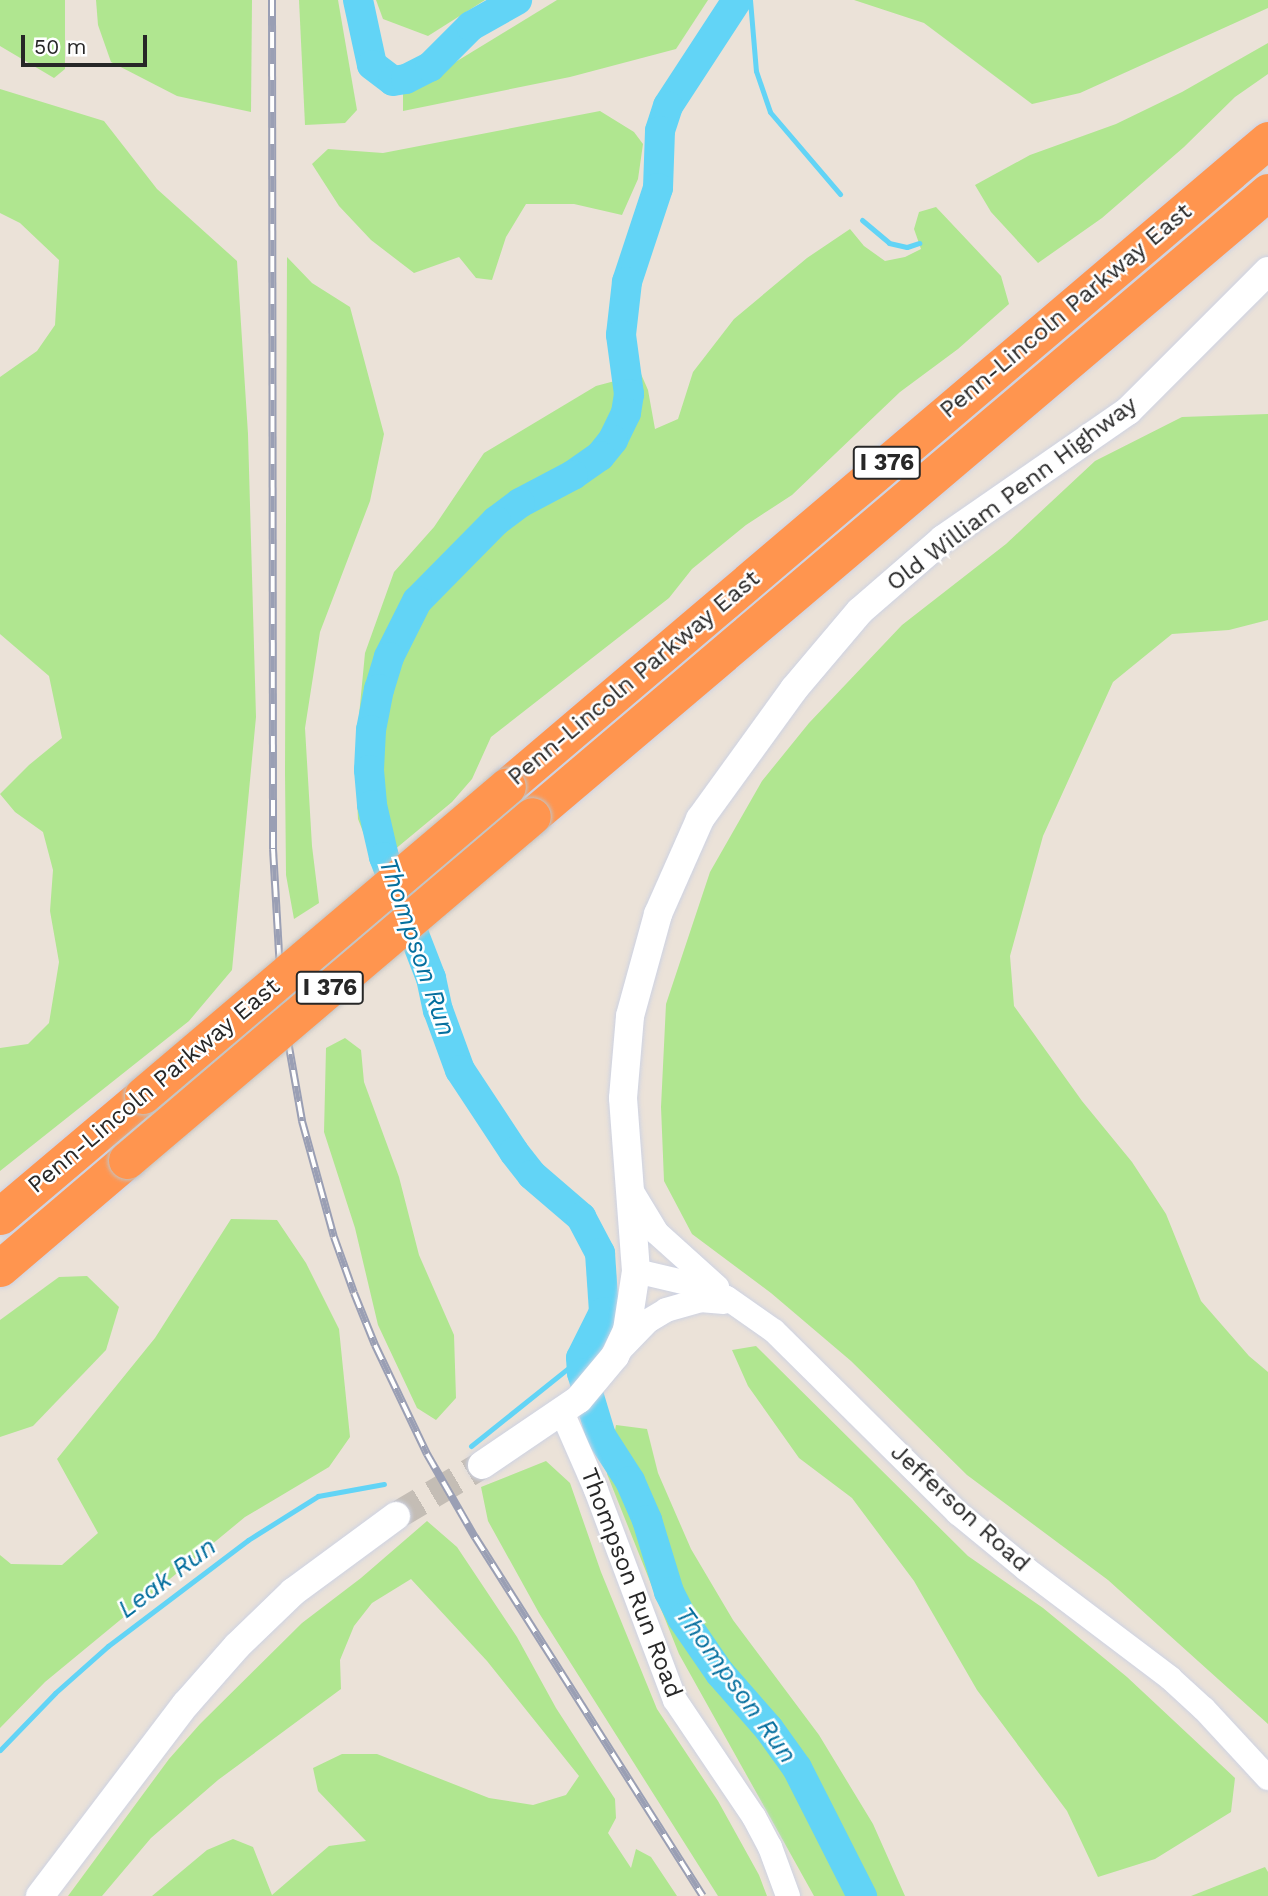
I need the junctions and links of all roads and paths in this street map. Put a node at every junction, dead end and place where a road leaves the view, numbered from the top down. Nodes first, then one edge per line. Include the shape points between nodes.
1 (1268, 140) edge
2 (1268, 192) edge
3 (1268, 271) edge
4 (631, 1190) junction
5 (0, 1216) edge
6 (0, 1268) edge
7 (636, 1271) junction
8 (739, 1306) junction
9 (607, 1367) junction
10 (570, 1406) junction
11 (482, 1465) tunnel mouth
12 (396, 1516) tunnel mouth
13 (1268, 1778) edge
14 (40, 1896) edge
15 (788, 1896) edge

1 - 5 highway, Penn-Lincoln Parkway East / I 376, bridge
2 - 6 highway, Penn-Lincoln Parkway East / I 376, bridge
3 - 4 main road, Old William Penn Highway via 1129,411 943,539 860,611 794,689 700,819 658,914 630,1016 623,1098
4 - 7 main road, Old William Penn Highway
4 - 8 street via 657,1233
7 - 8 street, Jefferson Road via 704,1287
7 - 9 main road, Old William Penn Highway via 627,1330
8 - 9 street via 700,1300 666,1310 648,1321
8 - 13 street, Jefferson Road via 811,1364 966,1520 1170,1678
9 - 10 main road, Old William Penn Highway
10 - 11 main road, Old William Penn Highway
10 - 15 street, Thompson Run Road via 596,1490 675,1700 754,1817 771,1847
12 - 14 main road via 293,1592 237,1646 186,1704

